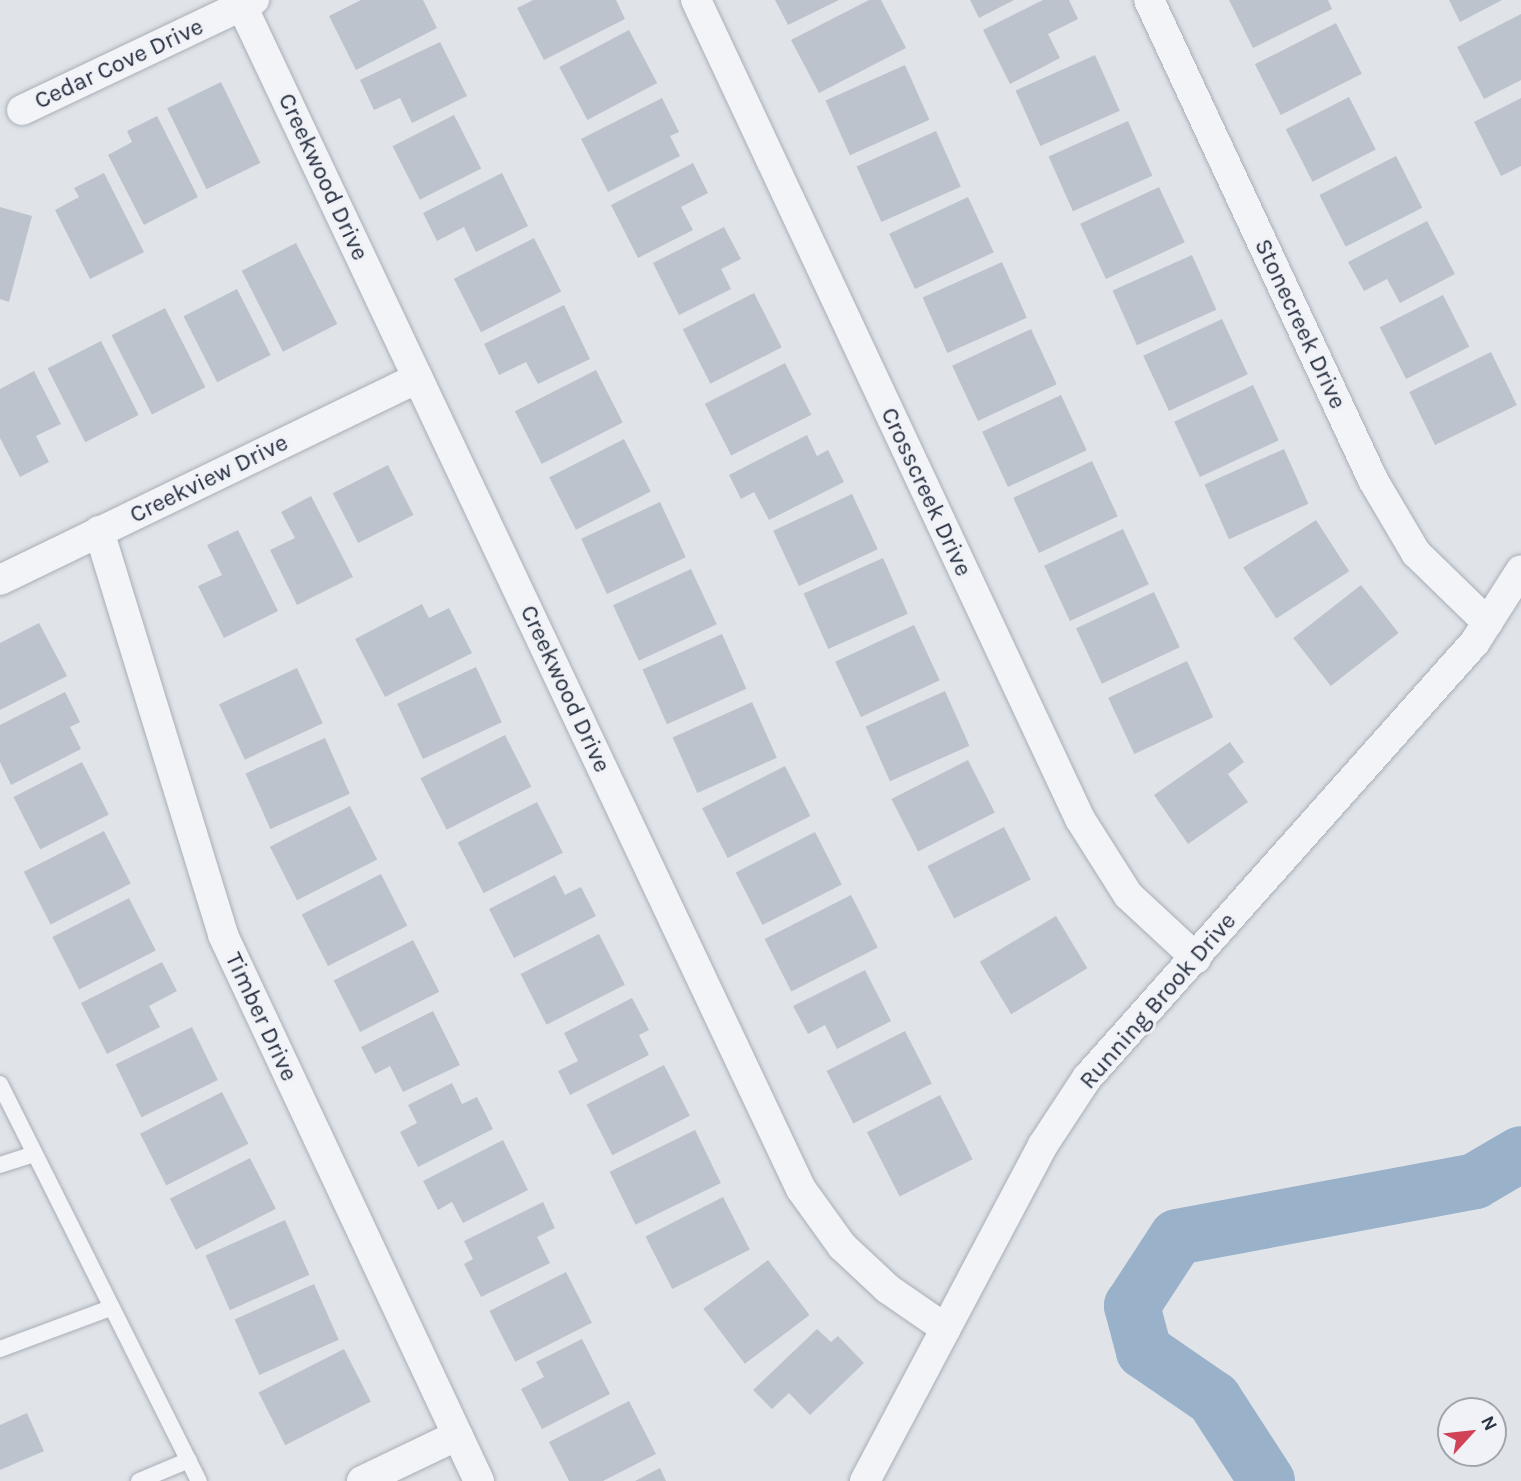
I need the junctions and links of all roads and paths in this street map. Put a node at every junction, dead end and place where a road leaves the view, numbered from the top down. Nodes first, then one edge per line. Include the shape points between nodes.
1 (696, 0) edge
2 (1149, 0) edge
3 (248, 3) edge
4 (22, 110) dead end
5 (418, 379) junction
6 (99, 531) junction
7 (1521, 570) edge
8 (0, 580) edge
9 (1488, 622) junction
10 (1196, 958) junction
11 (0, 1084) edge
12 (31, 1155) junction
13 (0, 1166) edge
14 (110, 1308) junction
15 (946, 1329) junction
16 (0, 1349) edge
17 (458, 1435) junction
18 (189, 1460) junction
19 (139, 1481) edge
20 (199, 1481) edge
21 (362, 1481) edge
22 (479, 1481) edge
23 (866, 1481) edge

1 - 10 street, Crosscreek Drive via 1080,819 1128,895
2 - 9 street, Stonecreek Drive via 1373,480 1416,554
3 - 4 street, Cedar Cove Drive
3 - 5 street, Creekwood Drive
5 - 6 street, Creekview Drive
5 - 15 street, Creekwood Drive via 801,1189 842,1246 888,1289
6 - 8 street, Creekview Drive
6 - 17 street, Timber Drive via 223,935
7 - 9 street, Running Brook Drive
9 - 10 street, Running Brook Drive
10 - 15 street, Running Brook Drive via 1087,1078 1043,1145
11 - 12 lane
12 - 13 lane
12 - 14 lane
14 - 16 lane
14 - 18 lane
15 - 23 street, Running Brook Drive
17 - 21 street
17 - 22 street, Timber Drive
18 - 19 lane
18 - 20 lane

